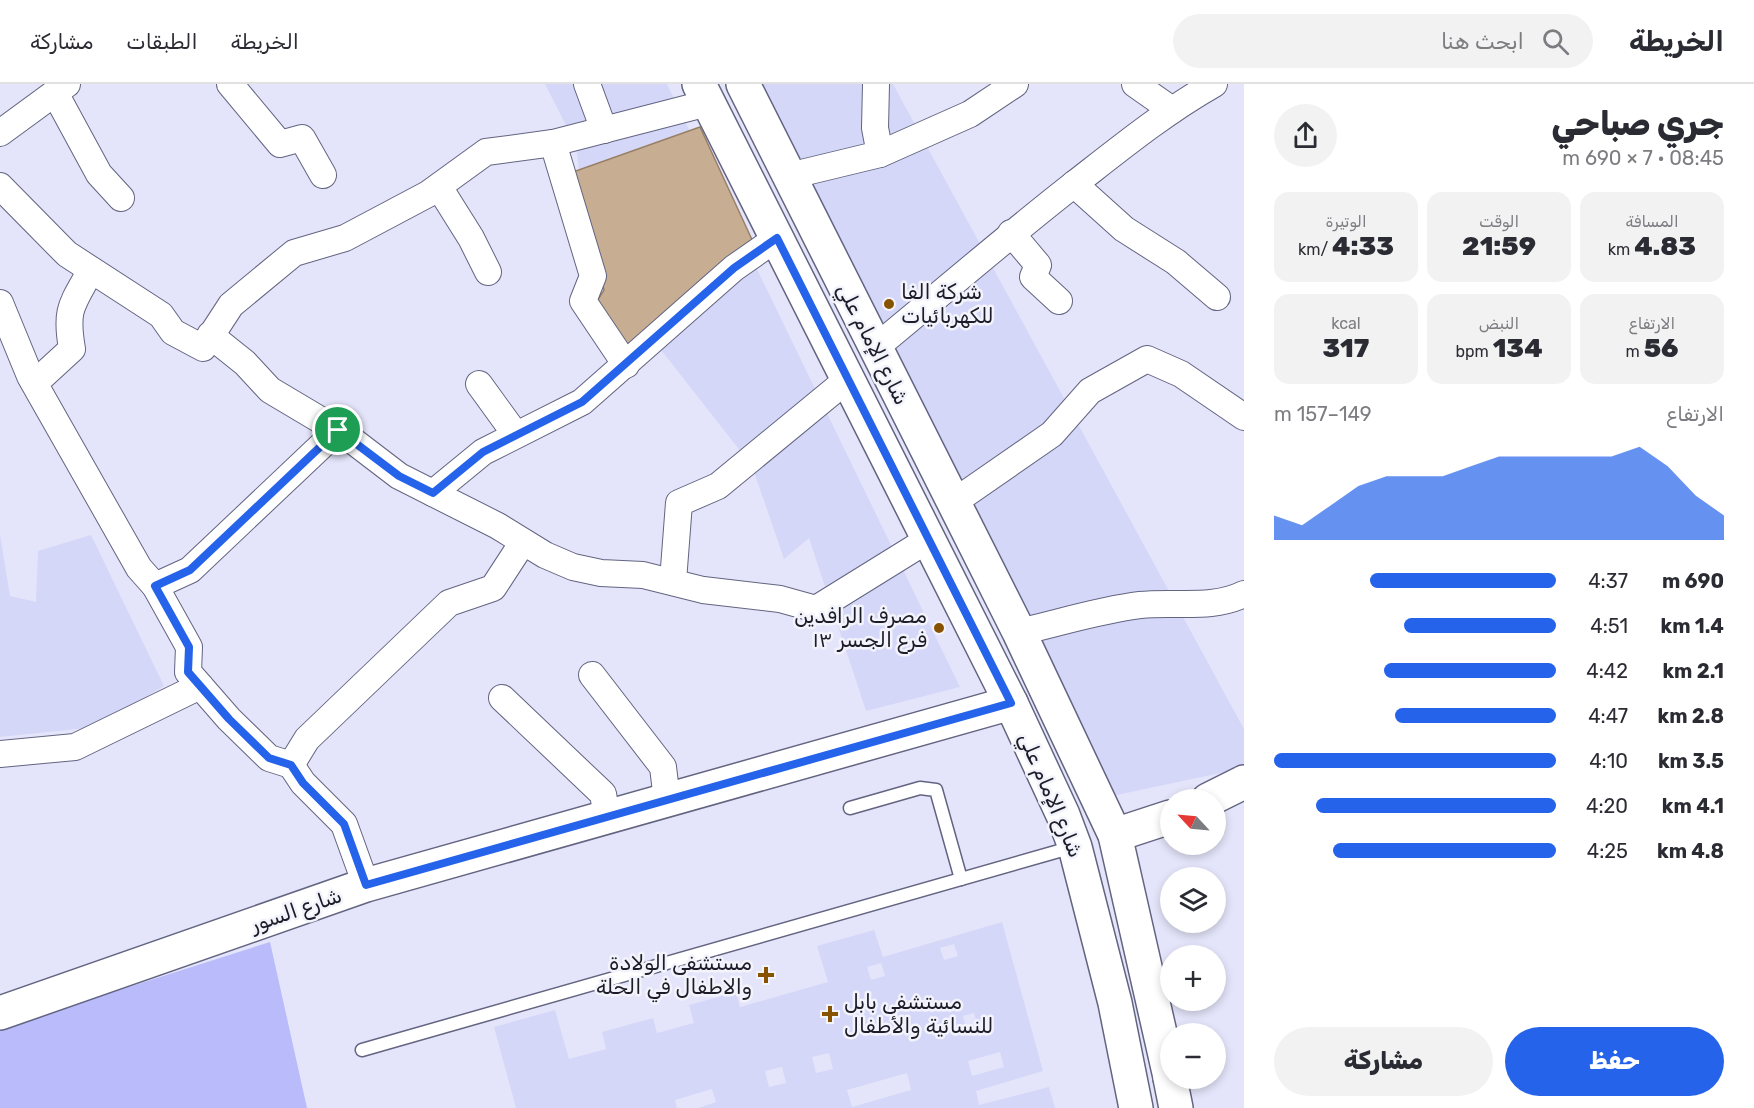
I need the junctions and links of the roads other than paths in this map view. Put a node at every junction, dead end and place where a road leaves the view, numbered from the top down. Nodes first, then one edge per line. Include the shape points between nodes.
1 (230, 84) edge
2 (587, 84) edge
3 (743, 84) edge
4 (876, 84) edge
5 (1015, 84) edge
6 (1135, 84) edge
7 (1214, 84) edge
8 (61, 88) edge
9 (704, 93) edge
10 (1172, 110) junction
11 (604, 130) junction
12 (0, 133) edge
13 (554, 143) junction
14 (880, 154) junction
15 (323, 175) dead end
16 (789, 176) junction
17 (1074, 184) junction
18 (0, 186) edge
19 (439, 187) junction
20 (122, 198) dead end
21 (1011, 233) junction
22 (777, 238) junction
23 (91, 270) junction
24 (488, 272) dead end
25 (1217, 297) dead end
26 (1059, 302) dead end
27 (0, 303) edge
28 (210, 335) junction
29 (875, 348) junction
30 (626, 365) junction
31 (848, 379) junction
32 (35, 383) junction
33 (479, 384) dead end
34 (1244, 417) edge
35 (338, 430) junction
36 (516, 435) junction
37 (433, 493) junction
38 (954, 502) junction
39 (929, 539) junction
40 (523, 542) junction
41 (674, 581) junction
42 (155, 586) junction
43 (1244, 594) edge
44 (1019, 632) junction
45 (592, 675) dead end
46 (200, 686) junction
47 (502, 698) dead end
48 (1011, 703) junction
49 (0, 753) edge
50 (291, 765) junction
51 (1244, 782) edge
52 (1226, 791) edge
53 (667, 800) junction
54 (850, 808) dead end
55 (607, 817) junction
56 (1160, 820) edge
57 (1115, 835) junction
58 (1075, 847) junction
59 (962, 879) junction
60 (366, 885) junction
61 (0, 1013) edge
62 (1160, 1034) edge
63 (362, 1050) dead end
64 (1172, 1089) edge
65 (1136, 1108) edge
66 (1176, 1108) edge

1 - 15 street via 280,144 302,138
2 - 11 street
3 - 16 main road, شارع الإمام علي
4 - 14 street via 875,128
5 - 14 street via 970,114
6 - 10 street
7 - 10 street
8 - 12 street
8 - 20 street via 99,174
9 - 11 street
9 - 22 main road, شارع الإمام علي
10 - 17 street
11 - 13 street
13 - 19 street via 486,152
13 - 30 street via 593,276 583,301
14 - 16 street
16 - 29 main road, شارع الإمام علي
17 - 21 street
17 - 25 street via 1124,229 1176,262
18 - 23 street via 67,254
19 - 24 street
19 - 28 street via 345,238 294,253 231,305
21 - 26 street via 1038,266 1033,277
21 - 29 street
22 - 30 street via 734,268
22 - 31 main road, شارع الإمام علي
23 - 28 street via 160,315 173,332 203,348
23 - 32 street via 69,310 72,349
27 - 32 street
28 - 35 street via 245,363 270,390
29 - 38 main road, شارع الإمام علي
30 - 36 street via 582,402
31 - 39 main road, شارع الإمام علي
31 - 41 street via 718,486 680,503
32 - 42 street via 139,568
33 - 36 street
34 - 38 street via 1181,374 1147,360 1090,391 1052,434
35 - 37 street via 399,476
35 - 42 street via 190,570
36 - 37 street via 483,452
37 - 40 street
38 - 44 main road, شارع الإمام علي
39 - 41 street via 816,609 780,598 703,590
39 - 48 main road, شارع الإمام علي
40 - 41 street via 573,567
40 - 50 street via 493,588 449,603 307,739
42 - 46 street via 189,647 188,672
43 - 44 street via 1214,603 1121,608
44 - 57 main road, شارع الإمام علي
45 - 53 street via 663,766
46 - 49 street via 75,747
46 - 50 street via 269,758
47 - 55 street via 603,794
48 - 53 main road, شارع السور
48 - 58 main road, شارع الإمام علي
50 - 60 street via 303,783 344,824
51 - 52 main road
53 - 55 main road, شارع السور
54 - 59 lane via 920,788 936,790
55 - 60 main road, شارع السور
56 - 57 main road
57 - 58 main road
57 - 62 main road, شارع الإمام علي
58 - 59 lane
58 - 65 main road, شارع الإمام علي via 1115,1003
59 - 63 lane
60 - 61 main road, شارع السور
64 - 66 main road, شارع الإمام علي

